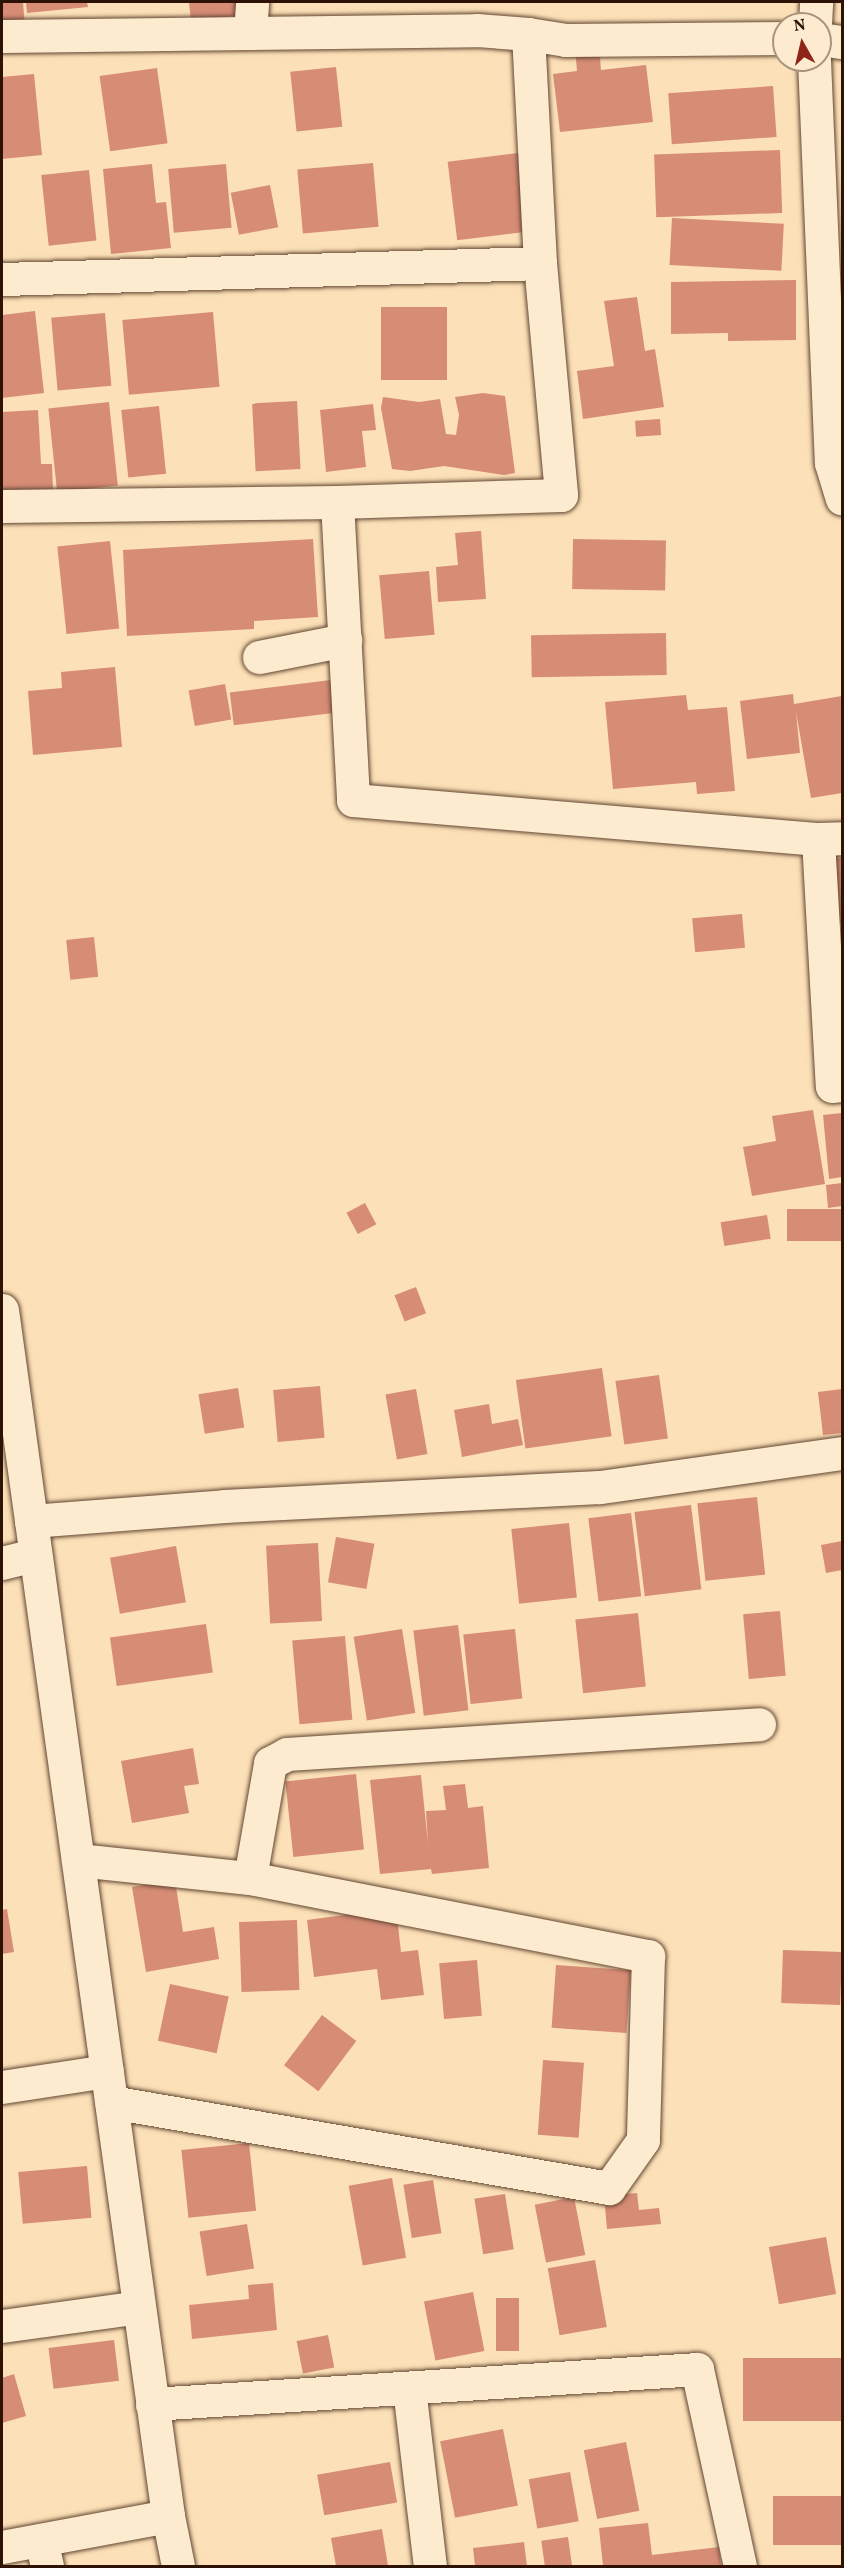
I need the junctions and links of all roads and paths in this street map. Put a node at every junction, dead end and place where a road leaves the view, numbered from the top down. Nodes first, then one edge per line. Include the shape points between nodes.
1 (251, 17) edge
2 (528, 34) junction
3 (2, 36) edge
4 (772, 38) edge
5 (815, 72) edge
6 (540, 263) junction
7 (2, 279) edge
8 (843, 498) edge
9 (337, 502) junction
10 (2, 506) edge
11 (345, 640) junction
12 (259, 657) dead end
13 (830, 838) edge
14 (843, 1085) edge
15 (2, 1319) edge
16 (843, 1453) edge
17 (31, 1521) junction
18 (35, 1555) junction
19 (2, 1563) edge
20 (759, 1724) dead end
21 (78, 1860) junction
22 (250, 1878) junction
23 (2, 2086) edge
24 (109, 2086) junction
25 (139, 2307) junction
26 (2, 2326) edge
27 (409, 2388) junction
28 (152, 2404) junction
29 (168, 2516) junction
30 (2, 2547) edge
31 (44, 2553) edge
32 (178, 2566) edge
33 (430, 2566) edge
34 (740, 2566) edge

1 - 2 street
1 - 3 street
2 - 4 street via 565,40
2 - 6 street
5 - 8 street via 831,463
6 - 7 street
6 - 9 street via 561,495
9 - 10 street
9 - 11 street
11 - 12 street
11 - 13 street via 354,800
13 - 14 street via 832,1086
15 - 17 street
16 - 17 street via 600,1487 224,1506
17 - 18 street
18 - 19 street
18 - 21 street
20 - 22 street via 287,1754 270,1762
21 - 22 street
21 - 24 street
22 - 24 street via 648,1956 643,2140 609,2188
23 - 24 street
24 - 25 street
25 - 26 street
25 - 28 street
27 - 28 street
27 - 33 street
27 - 34 street via 697,2369
28 - 29 street
29 - 31 street
29 - 32 street
30 - 31 street

